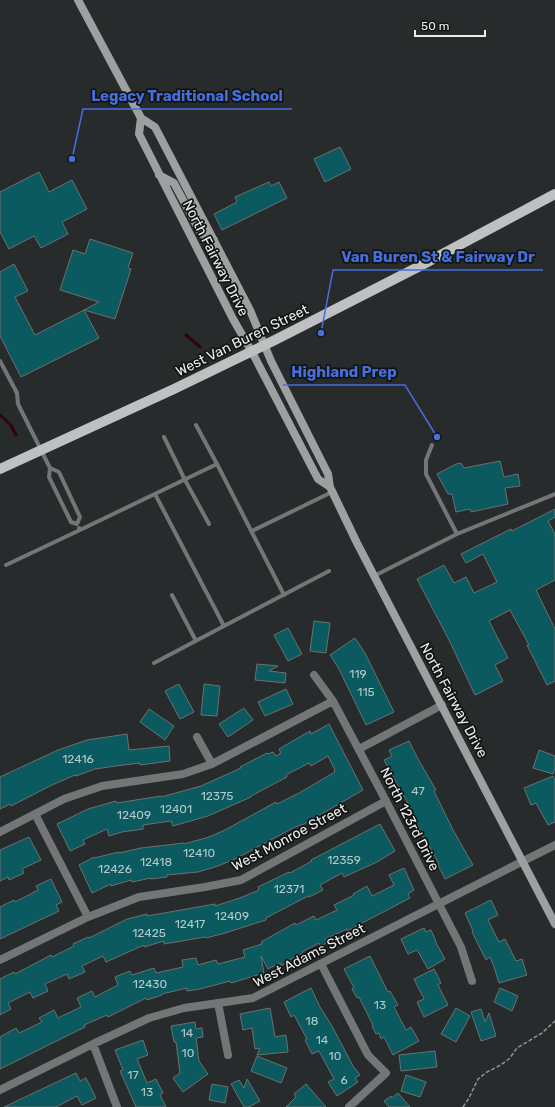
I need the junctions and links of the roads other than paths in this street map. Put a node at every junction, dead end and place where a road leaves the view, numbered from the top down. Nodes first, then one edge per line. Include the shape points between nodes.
1 (78, 0) edge
2 (141, 118) junction
3 (159, 175) junction
4 (555, 194) edge
5 (214, 240) junction
6 (264, 345) junction
7 (252, 352) junction
8 (0, 361) edge
9 (196, 425) dead end
10 (164, 437) dead end
11 (432, 445) dead end
12 (41, 449) junction
13 (217, 464) junction
14 (50, 468) junction
15 (0, 469) edge
16 (185, 480) junction
17 (331, 490) junction
18 (155, 494) junction
19 (555, 494) edge
20 (77, 524) junction
21 (209, 524) dead end
22 (80, 530) junction
23 (252, 531) junction
24 (457, 534) junction
25 (6, 565) dead end
26 (329, 571) dead end
27 (374, 576) junction
28 (172, 595) dead end
29 (284, 595) junction
30 (224, 626) junction
31 (196, 641) junction
32 (154, 663) dead end
33 (314, 675) dead end
34 (333, 701) junction
35 (442, 705) junction
36 (197, 737) dead end
37 (358, 749) junction
38 (212, 764) junction
39 (386, 801) junction
40 (35, 814) junction
41 (0, 832) edge
42 (555, 845) edge
43 (522, 861) junction
44 (440, 904) junction
45 (88, 917) junction
46 (555, 924) edge
47 (0, 960) edge
48 (321, 964) junction
49 (472, 981) dead end
50 (218, 1003) junction
51 (94, 1044) junction
52 (228, 1055) dead end
53 (0, 1090) edge
54 (117, 1107) edge
55 (349, 1107) edge

1 - 2 street, North Fairway Drive
2 - 3 street, North Fairway Drive via 139,134
2 - 5 street, North Fairway Drive via 155,128
3 - 5 street via 174,183 200,232 209,240
3 - 7 street, North Fairway Drive
4 - 6 main road, West Van Buren Street
5 - 6 street, North Fairway Drive via 250,310
6 - 7 main road, West Van Buren Street
6 - 17 street, North Fairway Drive via 328,474
7 - 12 main road, West Van Buren Street
7 - 17 street, North Fairway Drive via 318,479
8 - 12 lane
9 - 13 lane
10 - 16 lane
11 - 24 lane via 426,460 426,474
12 - 14 lane
12 - 15 main road, West Van Buren Street
13 - 16 lane
13 - 23 lane
14 - 20 lane via 49,477 71,522
14 - 20 lane via 58,472 80,517
16 - 18 lane
16 - 21 lane
17 - 23 lane
17 - 27 street, North Fairway Drive
18 - 22 lane
18 - 30 lane
19 - 24 lane
20 - 22 lane
22 - 25 lane
23 - 29 lane
24 - 27 lane
26 - 29 lane
27 - 35 street, North Fairway Drive
28 - 31 lane
29 - 30 lane
30 - 31 lane
31 - 32 lane
33 - 34 street, North 123rd Drive
34 - 37 street, North 123rd Drive
34 - 38 street
35 - 37 street
35 - 43 street, North Fairway Drive
36 - 38 street
37 - 39 street, North 123rd Drive
38 - 40 street via 183,774 102,786 64,799
39 - 44 street, North 123rd Drive
39 - 45 street, West Monroe Street via 241,880 139,897
40 - 41 street
40 - 45 street
42 - 43 street, West Adams Street
43 - 44 street, West Adams Street
43 - 46 street, North Fairway Drive
44 - 48 street, West Adams Street
44 - 49 street, North 123rd Drive via 461,947
45 - 47 street, West Monroe Street
48 - 50 street, West Adams Street via 253,998
48 - 55 street via 368,1055 386,1073
50 - 51 street, West Adams Street via 184,1008 150,1018
50 - 52 street
51 - 53 street, West Adams Street
51 - 54 street

